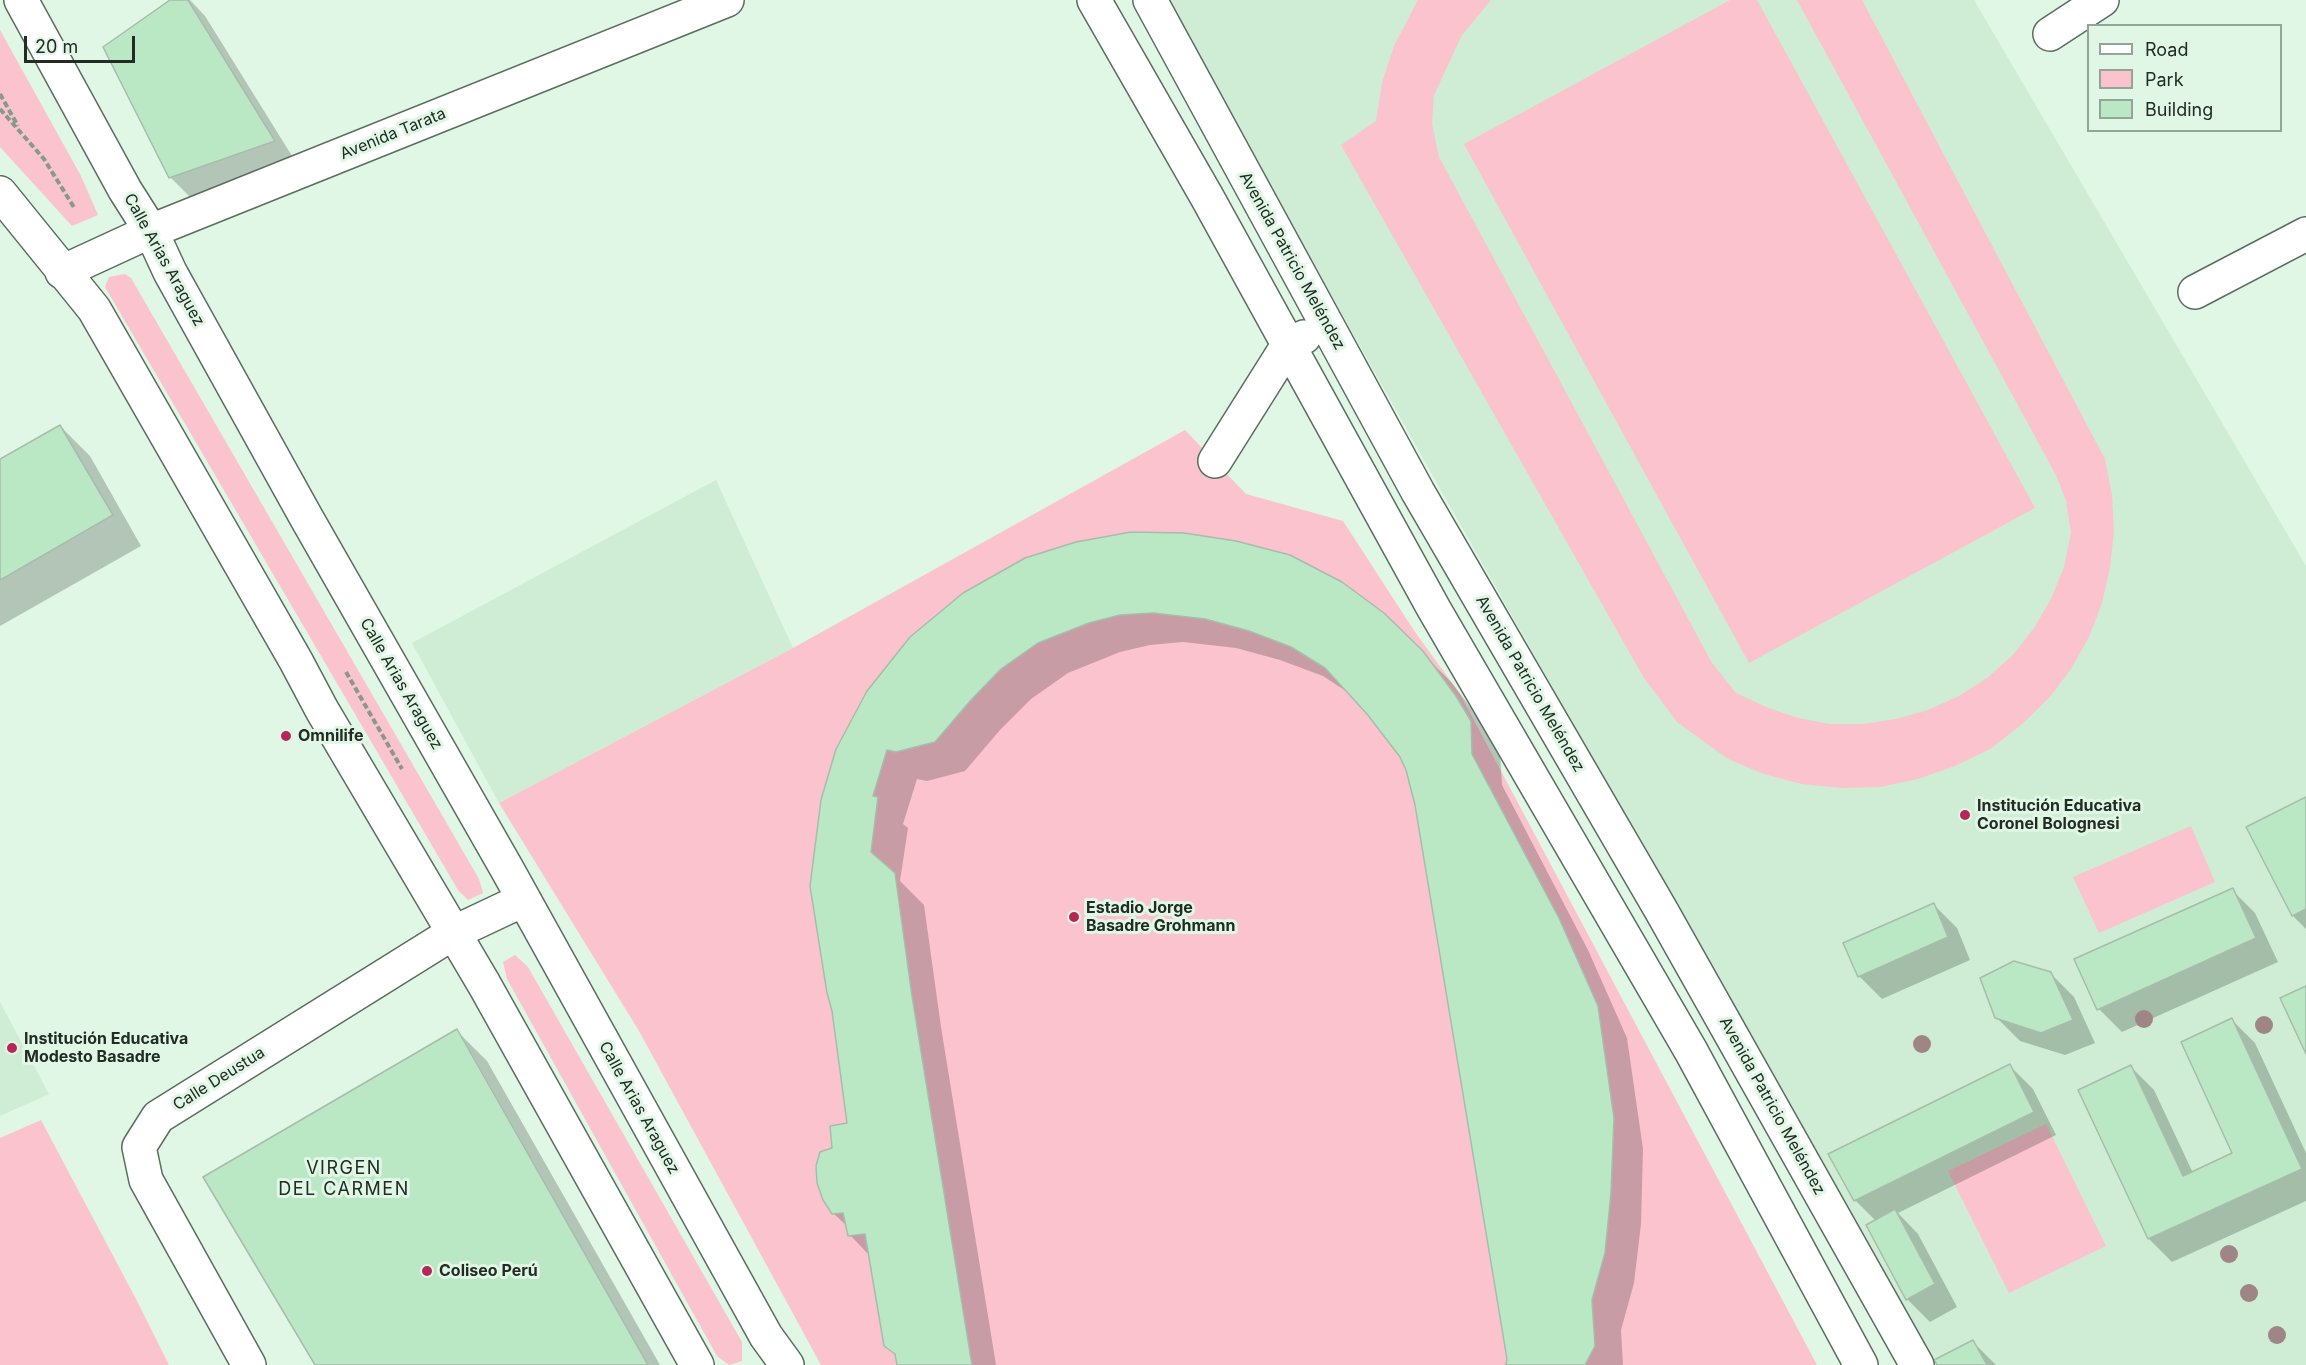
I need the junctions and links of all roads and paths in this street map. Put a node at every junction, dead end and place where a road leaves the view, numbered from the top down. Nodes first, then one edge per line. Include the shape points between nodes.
1 (21, 0) edge
2 (727, 0) edge
3 (1094, 0) edge
4 (1149, 0) edge
5 (2102, 0) edge
6 (2050, 34) dead end
7 (0, 94) edge
8 (0, 109) edge
9 (21, 132) junction
10 (0, 193) edge
11 (75, 209) dead end
12 (151, 231) junction
13 (2306, 234) edge
14 (62, 272) junction
15 (2195, 292) dead end
16 (1327, 325) junction
17 (1288, 345) junction
18 (1215, 461) dead end
19 (523, 900) junction
20 (453, 933) junction
21 (1880, 1297) junction
22 (1835, 1317) junction
23 (249, 1365) edge
24 (697, 1365) edge
25 (787, 1365) edge
26 (1861, 1365) edge
27 (1917, 1365) edge

1 - 12 street, Calle Arias Araguez
2 - 12 street, Avenida Tarata
3 - 17 street
4 - 16 street, Avenida Patricio Meléndez
5 - 6 street
7 - 9 path
8 - 9 path
9 - 11 path via 44,159
10 - 14 street
12 - 14 street, Avenida Tarata
12 - 19 street, Calle Arias Araguez via 170,272
13 - 15 street
14 - 20 street via 94,309
16 - 17 street
16 - 21 street, Avenida Patricio Meléndez via 1418,492
17 - 18 street
17 - 22 street via 1440,620 1691,1051
19 - 20 street, Calle Deustua
19 - 25 street, Calle Arias Araguez via 766,1336
20 - 23 street, Calle Deustua via 158,1117 139,1147 146,1180
20 - 24 street
21 - 22 street
21 - 27 street, Avenida Patricio Meléndez
22 - 26 street

